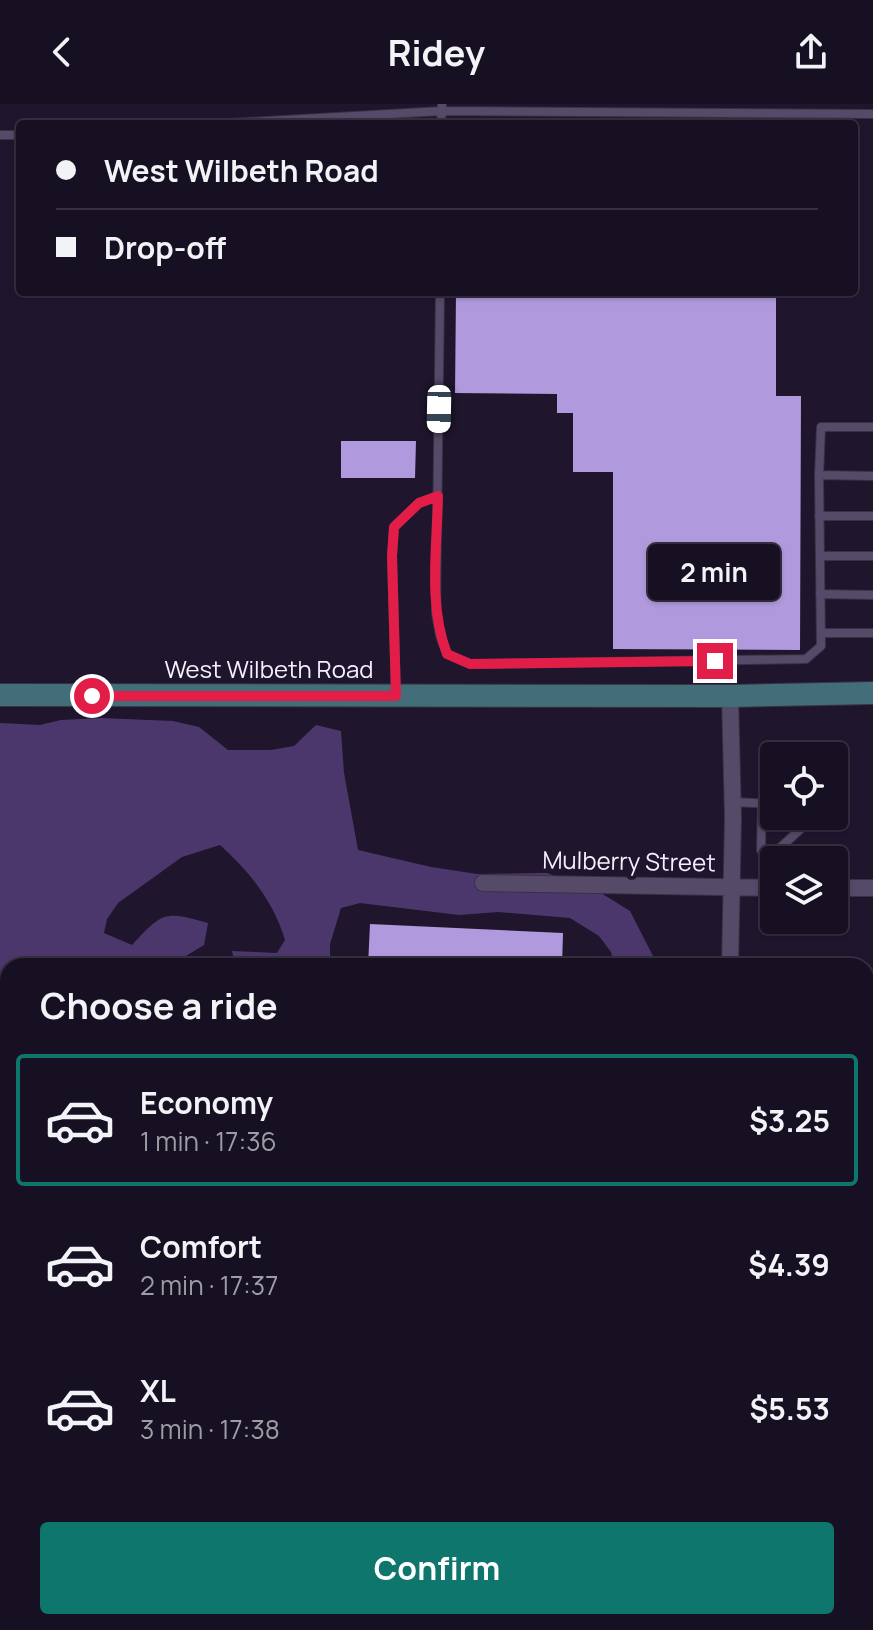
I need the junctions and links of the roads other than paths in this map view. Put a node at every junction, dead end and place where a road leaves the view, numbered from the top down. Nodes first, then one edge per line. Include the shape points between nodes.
1 (442, 108) edge
2 (873, 114) edge
3 (271, 120) edge
4 (440, 296) edge
5 (873, 427) edge
6 (819, 475) junction
7 (873, 476) edge
8 (438, 496) junction
9 (819, 516) junction
10 (873, 516) edge
11 (820, 556) junction
12 (873, 556) edge
13 (820, 594) junction
14 (873, 595) edge
15 (821, 633) junction
16 (873, 633) edge
17 (873, 693) edge
18 (0, 695) edge
19 (396, 696) junction
20 (730, 696) junction
21 (733, 802) junction
22 (760, 803) edge
23 (761, 830) edge
24 (800, 830) edge
25 (483, 883) dead end
26 (732, 888) junction
27 (760, 888) edge
28 (848, 888) edge
29 (873, 888) edge
30 (730, 958) edge

1 - 2 lane
1 - 3 lane
4 - 8 lane
5 - 6 lane via 821,427
6 - 7 lane
6 - 9 lane
8 - 15 lane via 440,635 447,654 470,664 806,659 821,646
8 - 19 lane via 419,503 394,527
9 - 10 lane
9 - 11 lane
11 - 12 lane
11 - 13 lane
13 - 14 lane
13 - 15 lane
15 - 16 lane
17 - 20 main road, West Wilbeth Road
18 - 19 main road, West Wilbeth Road
19 - 20 main road, West Wilbeth Road
20 - 21 street
21 - 22 lane
21 - 26 street
23 - 24 lane via 761,850 772,855
25 - 26 street, Mulberry Street
26 - 27 street, Mulberry Street
26 - 30 street
28 - 29 street

